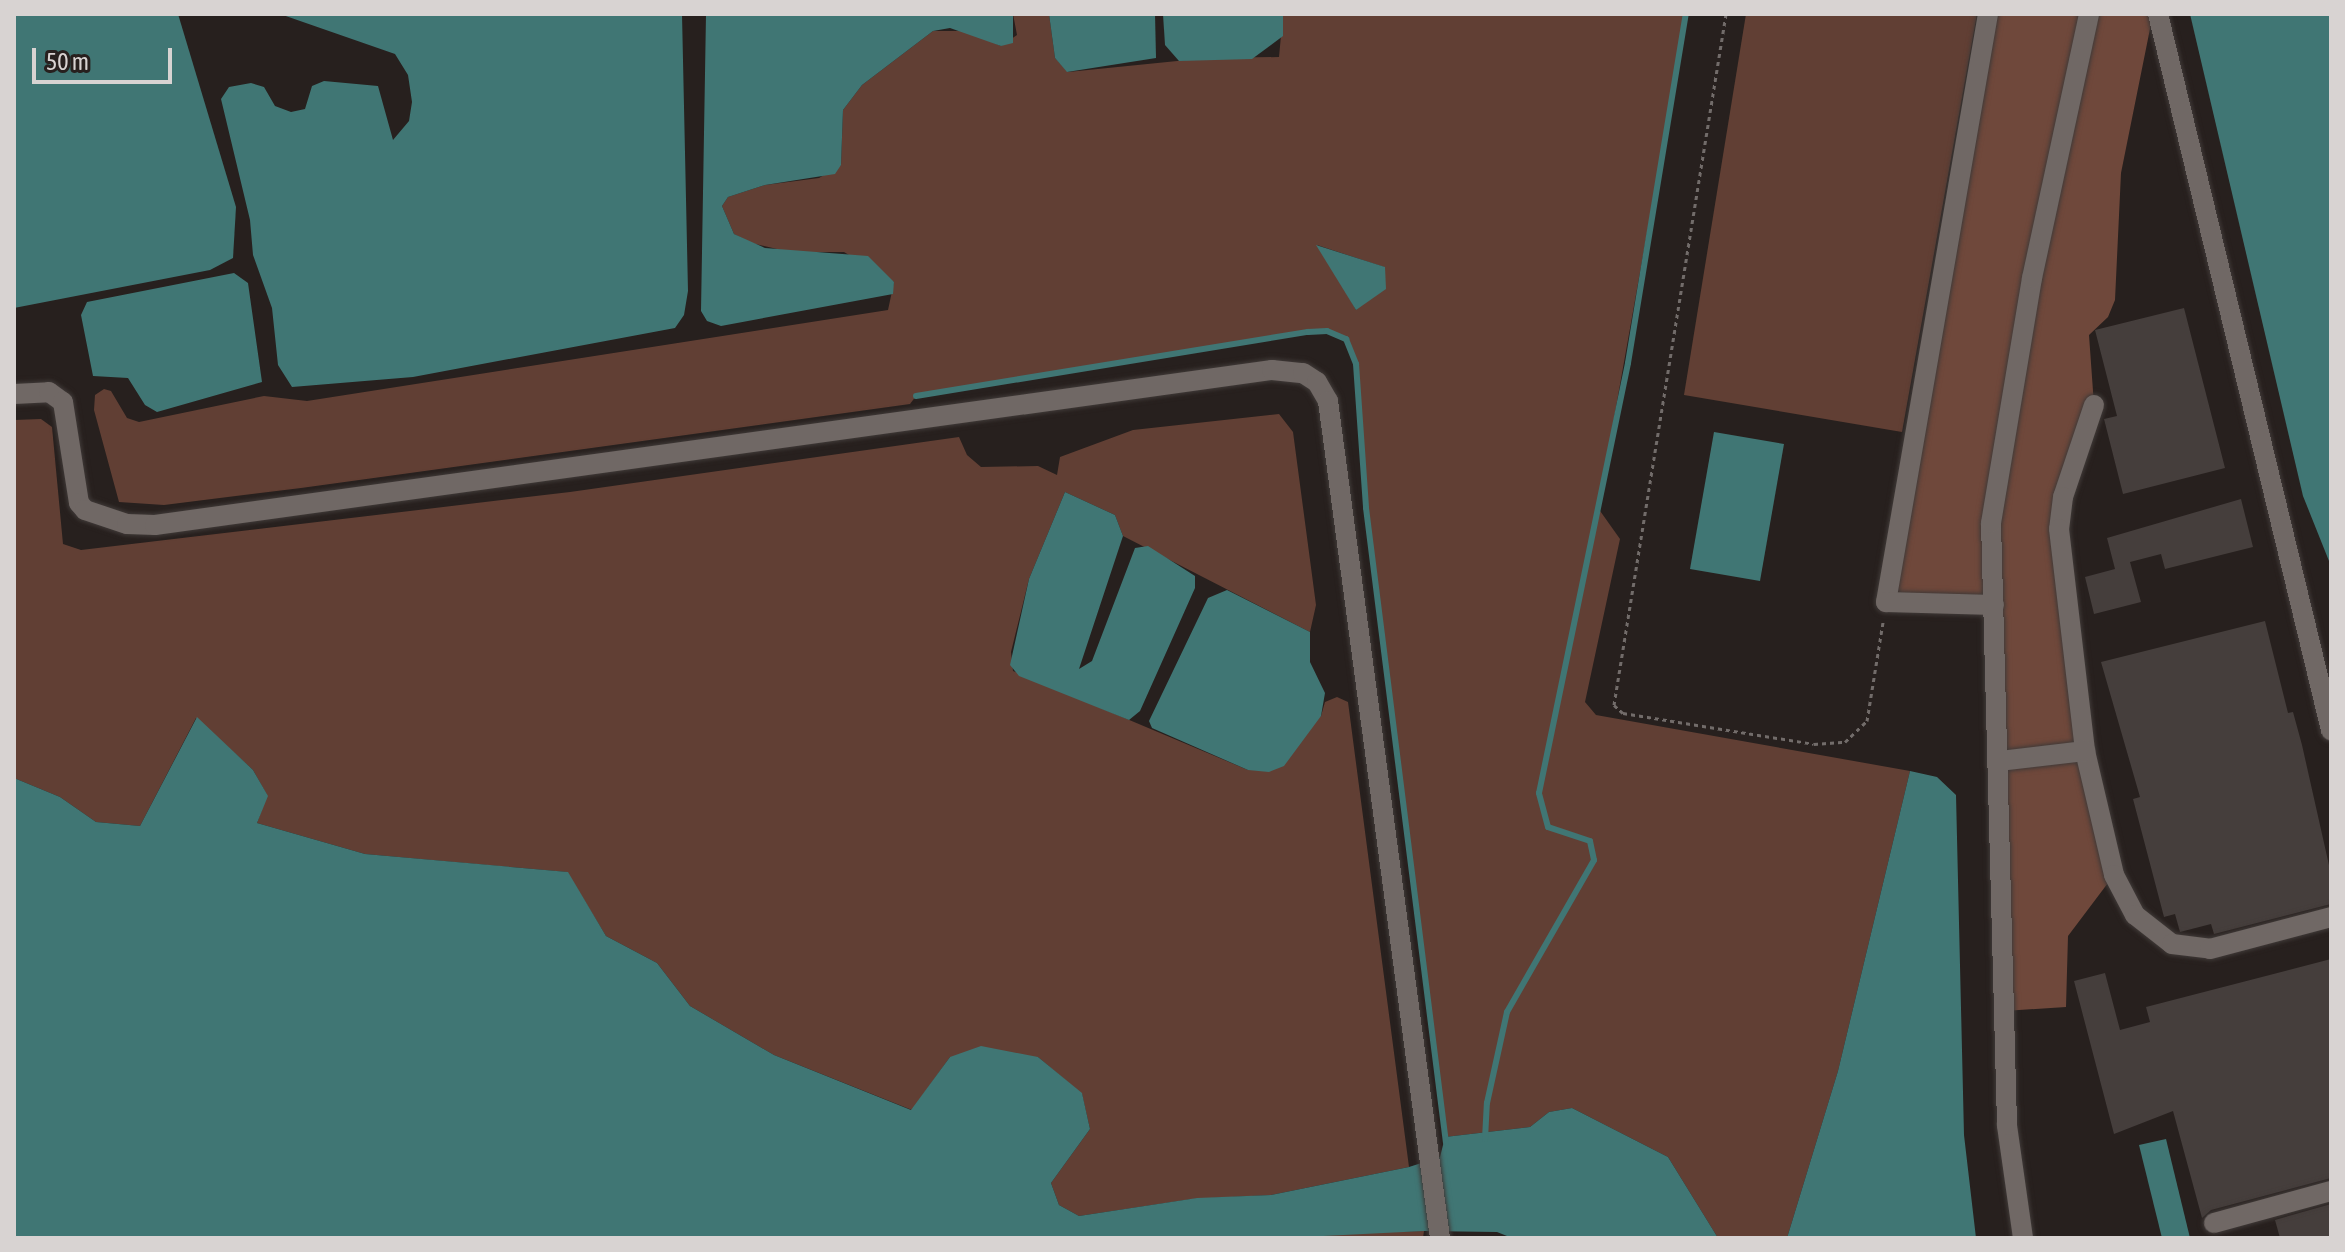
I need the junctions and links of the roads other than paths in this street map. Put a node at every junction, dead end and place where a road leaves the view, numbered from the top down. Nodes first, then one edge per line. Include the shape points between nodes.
1 (1988, 14) edge
2 (2089, 14) edge
3 (2158, 14) edge
4 (14, 394) edge
5 (2094, 405) dead end
6 (1994, 605) junction
7 (2331, 730) edge
8 (2085, 751) junction
9 (2000, 761) junction
10 (2331, 917) edge
11 (2331, 1191) edge
12 (2214, 1223) dead end
13 (1440, 1238) edge
14 (2023, 1238) edge

1 - 6 street via 1886,602
2 - 6 street via 2032,278 1991,523
3 - 7 street
4 - 13 street via 49,392 63,402 79,503 85,510 127,524 155,525 1272,370 1303,373 1317,382 1328,401
5 - 8 street via 2063,497 2059,529
6 - 9 street
8 - 9 street
8 - 10 street via 2114,875 2135,915 2156,934 2172,944 2210,949
9 - 14 street via 2007,1125
11 - 12 street

